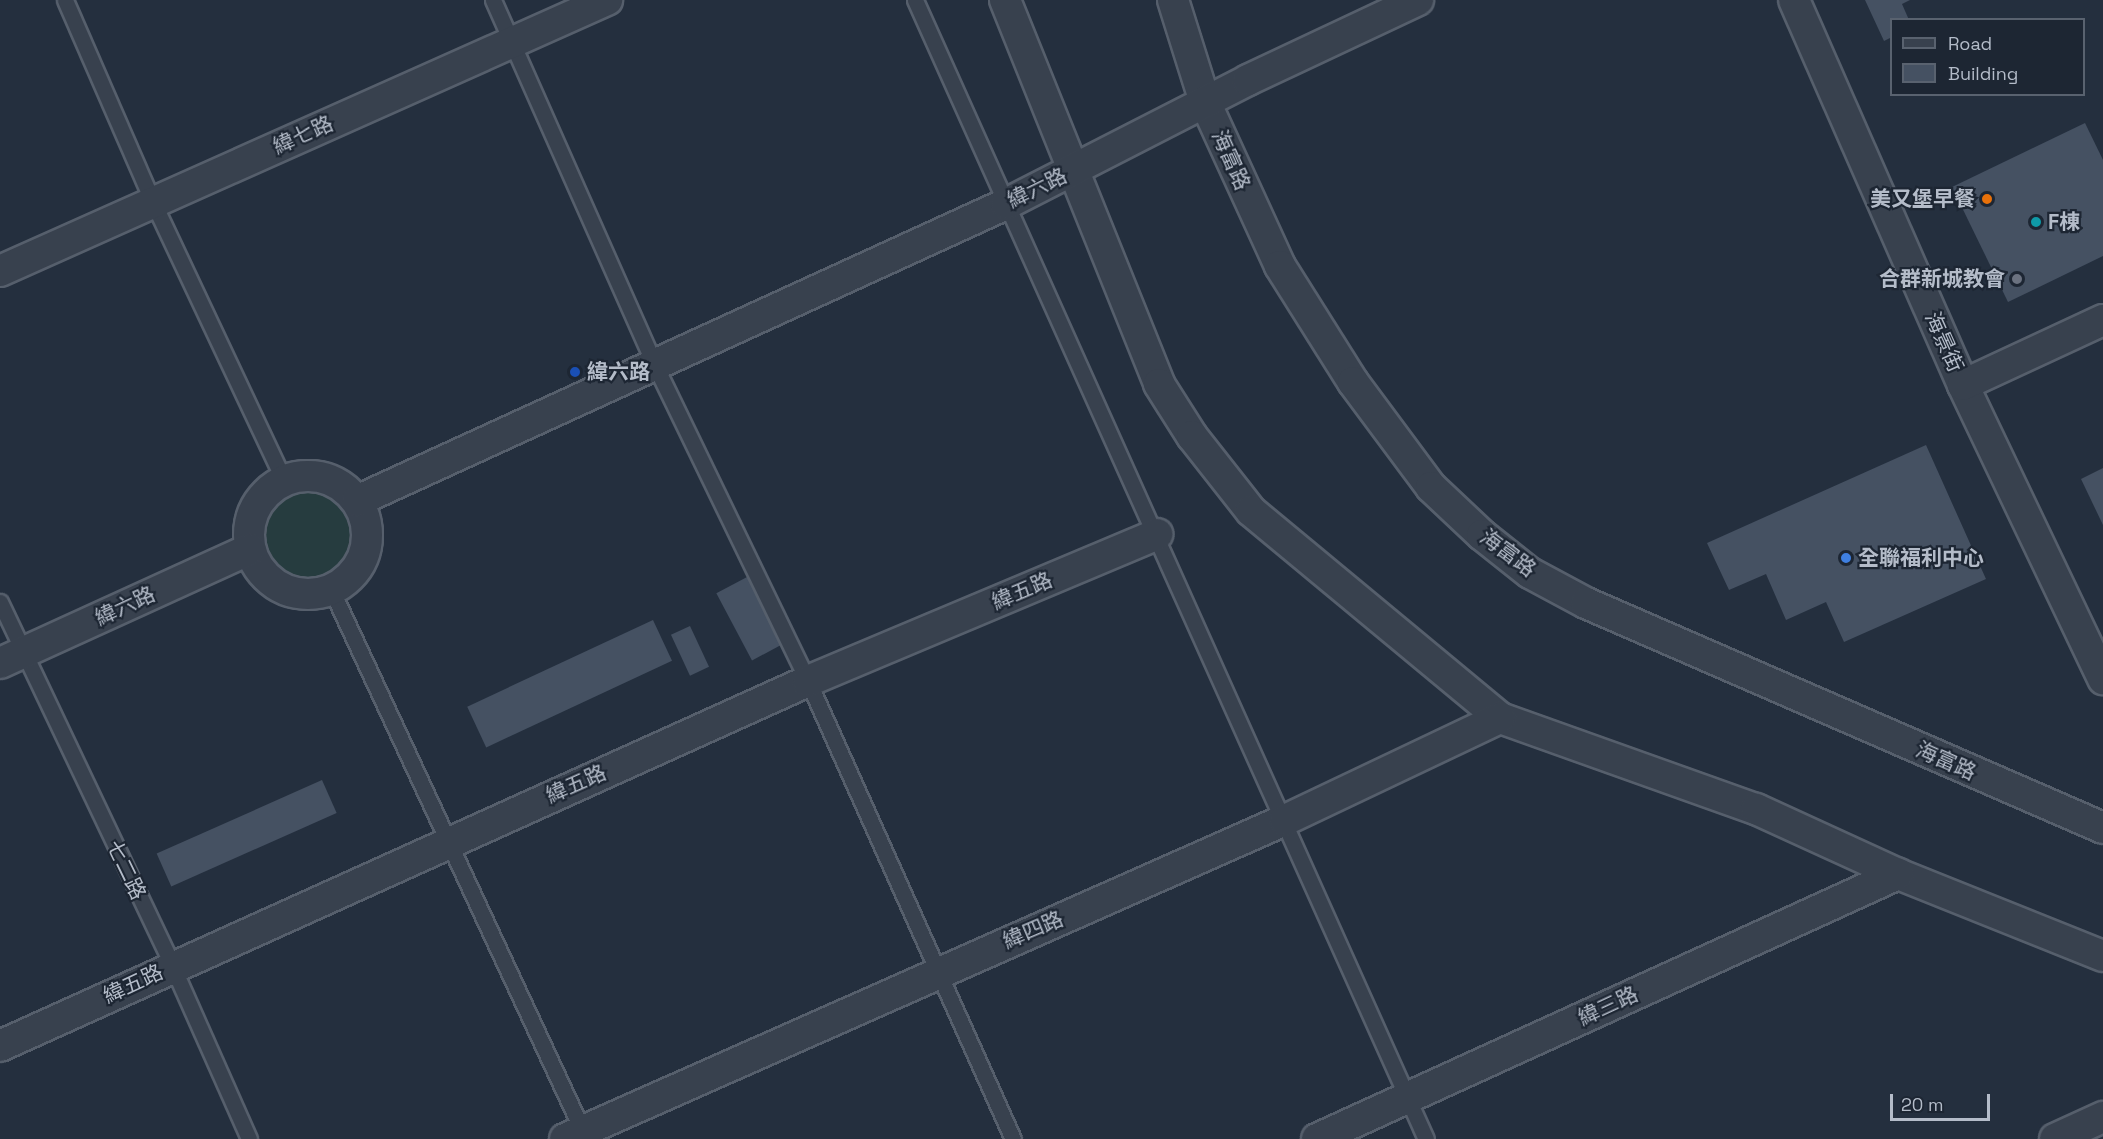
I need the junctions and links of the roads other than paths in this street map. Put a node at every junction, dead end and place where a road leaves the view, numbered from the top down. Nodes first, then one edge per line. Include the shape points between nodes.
1 (65, 0) edge
2 (493, 0) edge
3 (607, 0) edge
4 (915, 0) edge
5 (1005, 0) edge
6 (1173, 0) edge
7 (1418, 0) edge
8 (1794, 0) edge
9 (512, 41) junction
10 (1205, 102) junction
11 (1072, 172) junction
12 (153, 202) junction
13 (1006, 204) junction
14 (0, 271) edge
15 (2103, 320) edge
16 (655, 364) junction
17 (1963, 385) junction
18 (284, 481) junction
19 (357, 501) junction
20 (1157, 534) junction
21 (250, 549) junction
22 (331, 589) junction
23 (0, 602) edge
24 (11, 658) edge
25 (2103, 677) edge
26 (808, 681) junction
27 (1500, 718) junction
28 (1285, 820) junction
29 (2103, 828) edge
30 (448, 842) junction
31 (1898, 874) junction
32 (2103, 956) edge
33 (172, 965) junction
34 (937, 971) junction
35 (0, 1046) edge
36 (1407, 1098) junction
37 (2103, 1117) edge
38 (578, 1136) edge
39 (2067, 1136) edge
40 (249, 1139) edge
41 (1013, 1139) edge
42 (1317, 1139) edge
43 (1426, 1139) edge

1 - 12 lane
2 - 9 lane
3 - 9 street, 緯七路
4 - 13 lane
5 - 11 street
6 - 10 street, 海富路
7 - 10 street, 緯六路
8 - 17 street, 海景街
9 - 12 street, 緯七路
9 - 16 lane
10 - 11 street, 緯六路
10 - 29 street, 海富路 via 1280,266 1353,382 1431,487 1482,536 1530,573 1586,603
11 - 13 street, 緯六路
11 - 27 street via 1159,384 1192,436 1251,511
12 - 14 street, 緯七路
12 - 18 lane
13 - 16 street, 緯六路
13 - 20 lane
15 - 17 street
16 - 19 street, 緯六路
16 - 26 lane
17 - 25 street, 海景街
18 - 19 street via 312,476 330,480
18 - 21 street via 264,495 255,508 248,531
19 - 22 street via 366,523 363,557 353,573
20 - 26 street, 緯五路
20 - 28 lane
21 - 22 street via 264,575 278,586 304,594
21 - 24 street, 緯六路
22 - 30 lane
23 - 24 lane, 七二路
24 - 33 lane, 七二路
26 - 30 street, 緯五路
26 - 34 lane
27 - 28 street, 緯四路
27 - 31 street via 1756,809
28 - 34 street, 緯四路
28 - 36 lane
30 - 33 street, 緯五路
30 - 38 lane
31 - 32 street
31 - 36 street, 緯三路
33 - 35 street, 緯五路
33 - 40 lane, 七二路
34 - 38 street, 緯四路
34 - 41 lane
36 - 42 street, 緯三路
36 - 43 lane
37 - 39 street

